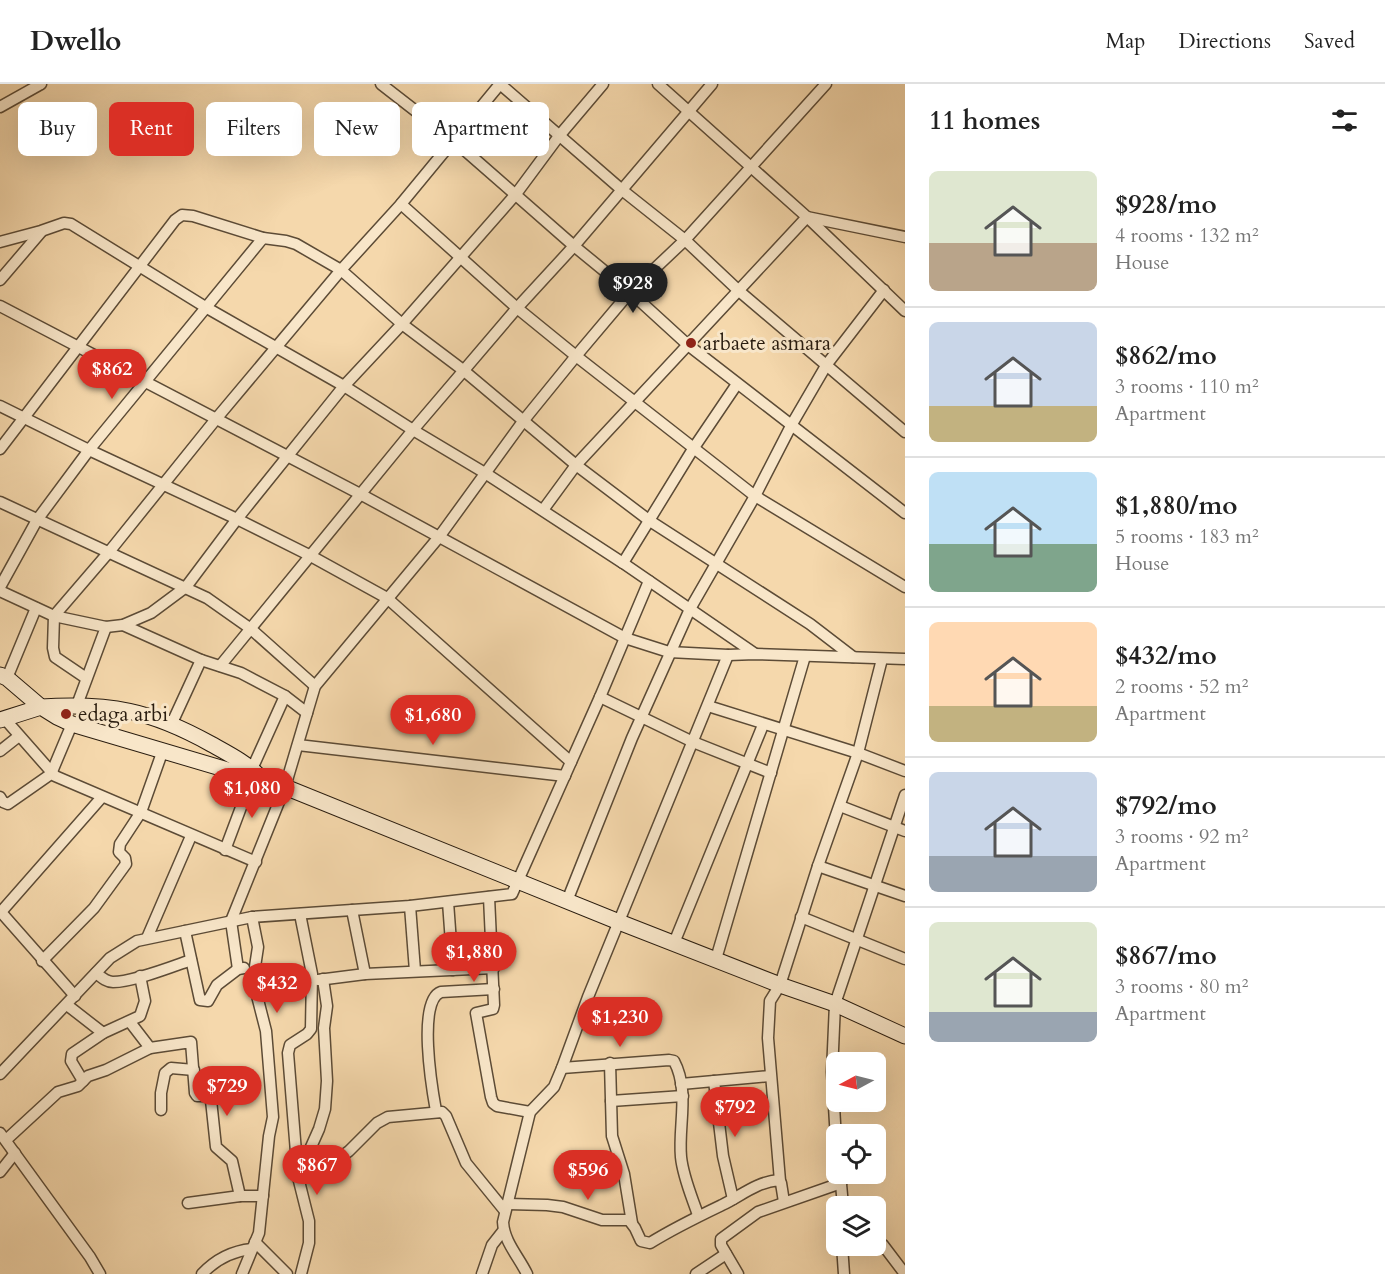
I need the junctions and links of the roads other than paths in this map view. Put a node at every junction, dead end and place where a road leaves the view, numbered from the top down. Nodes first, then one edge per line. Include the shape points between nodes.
1 (41, 84) edge
2 (381, 84) edge
3 (603, 84) edge
4 (658, 84) edge
5 (712, 84) edge
6 (826, 84) edge
7 (485, 102) edge
8 (520, 102) edge
9 (0, 107) edge
10 (412, 108) edge
11 (688, 112) junction
12 (549, 127) edge
13 (559, 136) junction
14 (440, 156) edge
15 (472, 156) edge
16 (751, 168) junction
17 (622, 190) junction
18 (516, 194) junction
19 (400, 204) junction
20 (807, 217) junction
21 (41, 231) junction
22 (905, 237) edge
23 (263, 238) junction
24 (685, 240) junction
25 (0, 242) edge
26 (574, 246) junction
27 (460, 256) junction
28 (140, 267) junction
29 (341, 270) junction
30 (0, 280) edge
31 (884, 290) junction
32 (739, 291) junction
33 (630, 292) junction
34 (0, 306) edge
35 (207, 308) junction
36 (517, 308) junction
37 (905, 311) edge
38 (402, 324) junction
39 (688, 345) junction
40 (77, 346) junction
41 (278, 347) junction
42 (576, 356) junction
43 (827, 364) junction
44 (463, 370) junction
45 (146, 382) junction
46 (737, 384) junction
47 (344, 386) junction
48 (634, 401) junction
49 (0, 406) edge
50 (23, 418) junction
51 (216, 419) junction
52 (524, 420) junction
53 (792, 424) junction
54 (412, 430) junction
55 (905, 432) edge
56 (0, 448) edge
57 (693, 449) junction
58 (89, 450) junction
59 (288, 456) junction
60 (576, 465) junction
61 (485, 472) junction
62 (163, 485) junction
63 (362, 495) junction
64 (755, 496) junction
65 (0, 502) edge
66 (543, 510) junction
67 (905, 513) edge
68 (237, 519) junction
69 (38, 520) junction
70 (650, 521) junction
71 (439, 537) junction
72 (109, 552) junction
73 (309, 555) junction
74 (623, 563) junction
75 (715, 563) junction
76 (649, 581) junction
77 (186, 587) junction
78 (905, 587) edge
79 (0, 589) edge
80 (387, 598) junction
81 (36, 608) junction
82 (690, 609) junction
83 (54, 616) junction
84 (123, 625) junction
85 (106, 627) junction
86 (250, 629) junction
87 (625, 638) junction
88 (669, 652) junction
89 (755, 654) junction
90 (728, 655) junction
91 (805, 656) junction
92 (853, 657) junction
93 (905, 658) edge
94 (882, 659) junction
95 (201, 660) junction
96 (220, 666) junction
97 (4, 677) edge
98 (86, 678) junction
99 (315, 686) junction
100 (285, 696) junction
101 (600, 697) junction
102 (77, 705) junction
103 (41, 706) junction
104 (708, 706) junction
105 (307, 713) junction
106 (641, 717) junction
107 (2, 719) edge
108 (172, 723) junction
109 (72, 724) junction
110 (762, 725) junction
111 (784, 731) junction
112 (19, 736) junction
113 (693, 742) junction
114 (298, 745) junction
115 (163, 750) junction
116 (0, 751) edge
117 (858, 753) junction
118 (571, 762) junction
119 (746, 765) junction
120 (905, 771) edge
121 (771, 773) junction
122 (51, 774) junction
123 (256, 776) junction
124 (565, 776) junction
125 (285, 787) junction
126 (905, 795) edge
127 (0, 797) edge
128 (102, 797) junction
129 (840, 806) junction
130 (141, 812) junction
131 (894, 827) junction
132 (905, 831) edge
133 (191, 836) junction
134 (225, 850) junction
135 (256, 862) junction
136 (818, 866) junction
137 (517, 881) junction
138 (874, 885) junction
139 (905, 896) edge
140 (489, 897) junction
141 (567, 901) junction
142 (448, 902) junction
143 (410, 906) junction
144 (352, 910) junction
145 (0, 911) edge
146 (300, 914) junction
147 (252, 917) junction
148 (801, 917) junction
149 (231, 921) junction
150 (619, 922) junction
151 (185, 931) junction
152 (147, 938) junction
153 (856, 940) junction
154 (674, 943) junction
155 (716, 959) junction
156 (905, 959) edge
157 (191, 960) junction
158 (42, 961) junction
159 (254, 966) junction
160 (494, 968) junction
161 (238, 969) junction
162 (455, 970) junction
163 (415, 971) junction
164 (96, 973) junction
165 (365, 974) junction
166 (140, 976) junction
167 (323, 979) junction
168 (312, 980) junction
169 (780, 985) junction
170 (494, 989) junction
171 (457, 990) junction
172 (71, 1001) junction
173 (835, 1004) junction
174 (130, 1022) junction
175 (324, 1028) junction
176 (311, 1029) junction
177 (103, 1033) junction
178 (905, 1036) edge
179 (150, 1048) junction
180 (610, 1064) junction
181 (562, 1068) junction
182 (194, 1070) junction
183 (0, 1074) edge
184 (770, 1076) junction
185 (83, 1081) junction
186 (714, 1081) junction
187 (681, 1084) junction
188 (683, 1096) junction
189 (610, 1101) junction
190 (161, 1110) dead end
191 (436, 1111) junction
192 (531, 1113) junction
193 (293, 1116) junction
194 (273, 1117) junction
195 (835, 1124) edge
196 (3, 1137) edge
197 (15, 1153) junction
198 (0, 1172) edge
199 (303, 1175) junction
200 (780, 1181) junction
201 (838, 1184) edge
202 (240, 1196) junction
203 (263, 1196) junction
204 (733, 1199) junction
205 (784, 1202) junction
206 (188, 1203) dead end
207 (506, 1207) junction
208 (698, 1215) junction
209 (632, 1223) junction
210 (503, 1231) junction
211 (254, 1246) junction
212 (886, 1249) edge
213 (726, 1254) junction
214 (843, 1256) edge
215 (100, 1274) edge
216 (202, 1274) edge
217 (242, 1274) edge
218 (287, 1274) edge
219 (301, 1274) edge
220 (482, 1274) edge
221 (527, 1274) edge
222 (696, 1274) edge
223 (738, 1274) edge
224 (844, 1274) edge
225 (904, 1274) edge

1 - 9 street
2 - 10 street
3 - 13 street
4 - 11 street
5 - 11 street
6 - 16 street
7 - 8 street via 500,84
11 - 16 street
11 - 17 street
12 - 13 street
13 - 17 street
13 - 18 street
14 - 19 street
15 - 18 street
16 - 20 street
16 - 24 street
17 - 24 street
17 - 26 street
18 - 26 street
18 - 27 street
19 - 27 street
19 - 29 street
20 - 22 street
20 - 31 street
20 - 32 street
21 - 25 street
21 - 28 street via 71,224
21 - 30 street
23 - 28 street via 182,215
23 - 29 street via 296,244
23 - 35 street
24 - 32 street
24 - 33 street
26 - 33 street
26 - 36 street
27 - 36 street
27 - 38 street
28 - 35 street
28 - 40 street
29 - 38 street
29 - 41 street
31 - 37 street
31 - 43 street
32 - 39 street
32 - 43 street
33 - 39 street
33 - 42 street
34 - 40 street
35 - 41 street
35 - 45 street
36 - 42 street
36 - 44 street
38 - 44 street
38 - 47 street
39 - 46 street
39 - 48 street
40 - 45 street
40 - 50 street
41 - 47 street
41 - 51 street
42 - 48 street
42 - 52 street
43 - 53 street
43 - 55 street
44 - 52 street
44 - 54 street
45 - 51 street
45 - 58 street
46 - 53 street
46 - 57 street
47 - 54 street
47 - 59 street
48 - 57 street
48 - 60 street
49 - 50 street
50 - 56 street
50 - 58 street
51 - 59 street
51 - 62 street
52 - 60 street
52 - 61 street
53 - 64 street
53 - 67 street
54 - 61 street
54 - 63 street
57 - 64 street
57 - 70 street
58 - 62 street
58 - 69 street
59 - 63 street
59 - 68 street
60 - 66 street
60 - 70 street
61 - 66 street
61 - 71 street
62 - 68 street
62 - 72 street
63 - 71 street
63 - 73 street
64 - 75 street
64 - 78 street
65 - 69 street
66 - 74 street
68 - 73 street
68 - 77 street
69 - 72 street
69 - 79 street
70 - 74 street
70 - 75 street
71 - 80 street
71 - 87 street
72 - 77 street
72 - 83 street
73 - 80 street
73 - 86 street
74 - 76 street
75 - 82 street
75 - 92 street via 810,624
76 - 82 street
76 - 87 street
77 - 84 street via 151,613
77 - 86 street
79 - 81 street
80 - 99 street
80 - 118 street
81 - 83 street
81 - 97 street
82 - 88 street
82 - 89 street
83 - 85 street
83 - 98 street via 55,657
84 - 85 street
84 - 95 street
85 - 98 street
86 - 96 street
86 - 99 street
87 - 88 street
87 - 101 street
88 - 90 street
88 - 106 street
89 - 90 street
89 - 91 street
90 - 104 street
91 - 92 street
91 - 111 street
92 - 94 street
93 - 94 street
94 - 117 street
95 - 96 street
95 - 108 street
96 - 100 street
97 - 103 street
98 - 102 street
99 - 105 street
100 - 105 street
100 - 123 street
101 - 106 street
101 - 118 street
102 - 103 street
102 - 108 street via 116,708
103 - 107 street
103 - 109 street
104 - 110 street
104 - 113 street
105 - 114 street
106 - 113 street
106 - 141 street
107 - 112 street
108 - 123 street via 220,748
109 - 115 street
109 - 122 street
110 - 111 street
110 - 119 street
111 - 117 street
111 - 121 street
112 - 116 street
112 - 122 street
113 - 119 street
113 - 150 street
114 - 124 street
114 - 125 street
115 - 123 street
115 - 130 street
117 - 120 street
117 - 129 street
118 - 124 street
119 - 121 street
119 - 154 street
121 - 155 street
122 - 127 street via 8,804
122 - 128 street
123 - 125 street
123 - 134 street
124 - 137 street
125 - 135 street
125 - 137 street
126 - 131 street
128 - 130 street
128 - 145 street
129 - 131 street
129 - 136 street
130 - 133 street
130 - 158 street via 120,844 118,852 126,861 116,880
131 - 132 street
131 - 138 street
133 - 134 street
133 - 152 street
134 - 135 street
135 - 149 street
136 - 138 street
136 - 148 street
137 - 140 street via 512,894
137 - 141 street
138 - 139 street
138 - 153 street
140 - 142 street
140 - 160 street
141 - 150 street
142 - 143 street
142 - 162 street
143 - 144 street
143 - 163 street
144 - 146 street
144 - 165 street
145 - 158 street
146 - 147 street
146 - 168 street
147 - 149 street
147 - 159 street via 258,947
148 - 153 street
148 - 169 street
149 - 151 street
149 - 161 street
150 - 154 street
150 - 181 street
151 - 152 street
151 - 157 street
152 - 164 street via 120,950
153 - 156 street
153 - 173 street
154 - 155 street
155 - 169 street
157 - 161 street via 202,1002 211,999 217,985
157 - 166 street
158 - 172 street
159 - 161 street
159 - 194 street via 253,980 266,1031
160 - 162 street
160 - 170 street
162 - 163 street
162 - 171 street
163 - 165 street
164 - 166 street via 113,982
164 - 172 street
165 - 167 street
166 - 174 street via 145,1005 140,1016
167 - 168 street
167 - 175 street via 327,1006
168 - 176 street
169 - 173 street
169 - 184 street via 770,1001 768,1017
170 - 171 street
170 - 192 street via 493,1009 476,1013 491,1097 497,1106
171 - 191 street via 436,994 429,1011
172 - 177 street
172 - 183 street
173 - 178 street
173 - 195 street via 832,1072
174 - 177 street
174 - 179 street
175 - 176 street
175 - 199 street via 325,1109
176 - 193 street via 288,1049
177 - 185 street via 70,1057
179 - 182 street via 191,1042
179 - 185 street
180 - 181 street
180 - 187 street via 674,1061
180 - 189 street
181 - 192 street via 554,1087
182 - 190 street via 171,1068 165,1072
182 - 202 street via 195,1093 211,1100 216,1147 232,1161
184 - 186 street
184 - 200 street
185 - 196 street via 58,1092
186 - 187 street
186 - 204 street via 723,1156
187 - 188 street
188 - 189 street
188 - 208 street via 681,1161
189 - 209 street via 612,1136 624,1174
191 - 199 street via 388,1117 337,1160
191 - 207 street via 446,1116 466,1163
192 - 207 street
193 - 194 street
193 - 199 street
194 - 203 street
196 - 197 street
197 - 198 street
197 - 215 street
199 - 219 street via 309,1243
200 - 204 street via 754,1186
200 - 205 street
201 - 205 street
202 - 203 street
202 - 206 street
203 - 211 street
204 - 208 street
205 - 213 street via 748,1218 721,1239
207 - 209 street via 547,1204 602,1220 624,1219
207 - 210 street
208 - 209 street via 650,1243 641,1241
210 - 220 street via 492,1245
210 - 221 street
211 - 216 street via 224,1256
211 - 217 street
211 - 218 street
212 - 225 street
213 - 222 street
213 - 223 street
214 - 224 street

